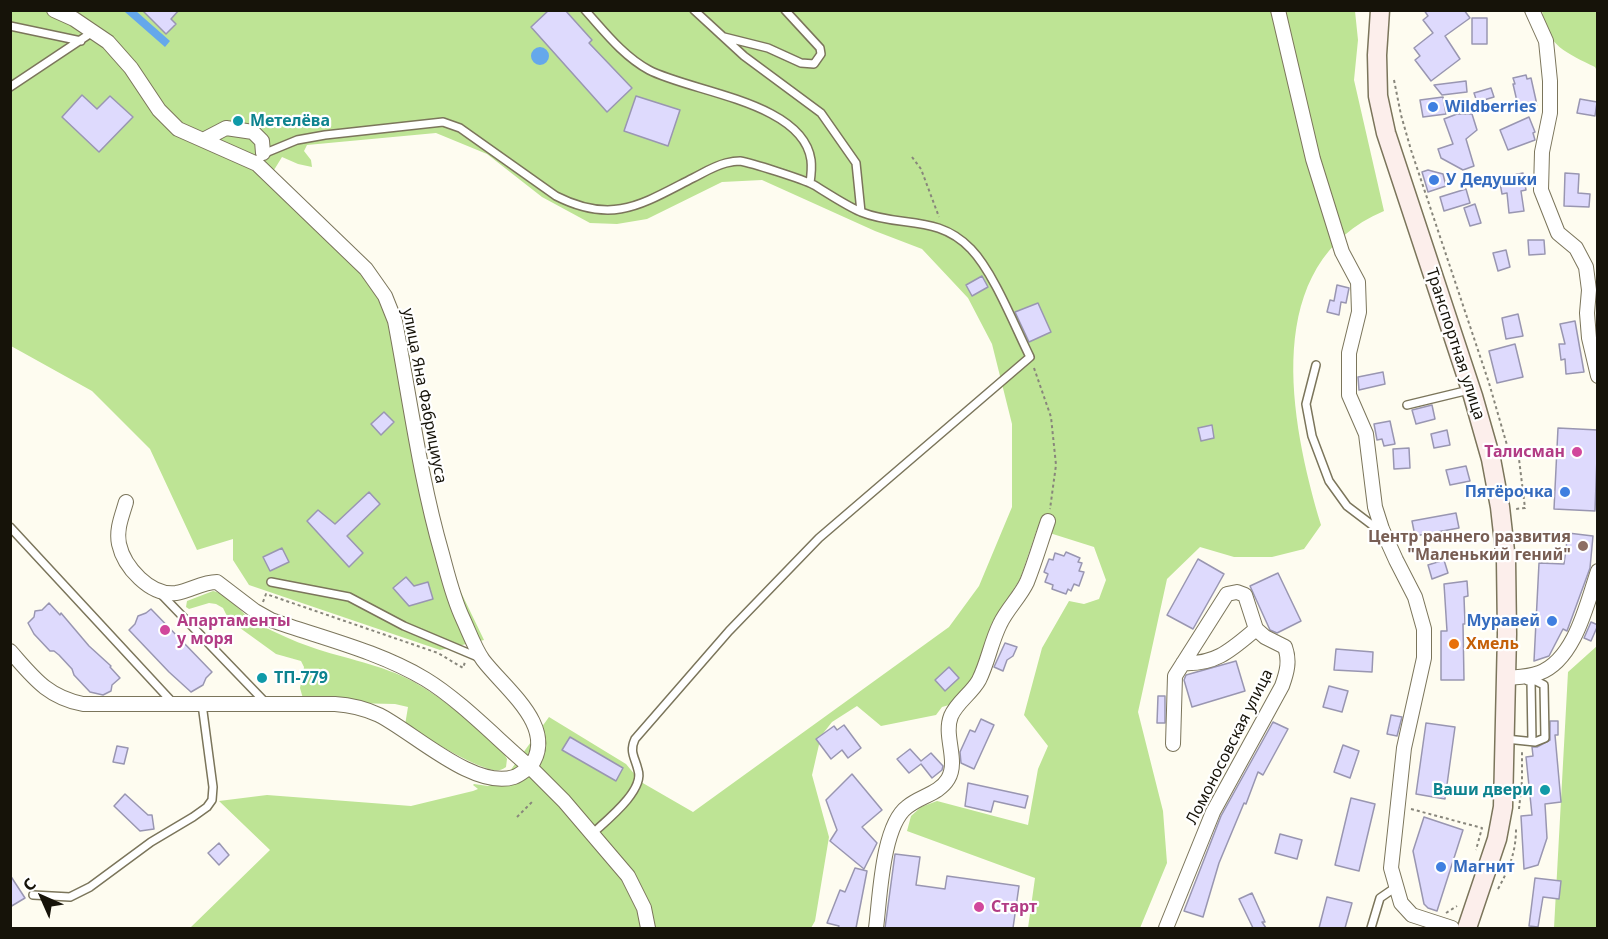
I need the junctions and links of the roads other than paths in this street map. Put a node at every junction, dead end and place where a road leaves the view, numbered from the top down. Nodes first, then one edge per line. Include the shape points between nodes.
1 (54, 10) edge
2 (585, 10) edge
3 (694, 10) edge
4 (785, 10) edge
5 (1278, 10) edge
6 (1380, 10) edge
7 (1532, 10) edge
8 (10, 26) edge
9 (94, 31) junction
10 (722, 37) junction
11 (81, 41) junction
12 (10, 87) edge
13 (203, 140) junction
14 (260, 158) junction
15 (810, 183) junction
16 (861, 212) junction
17 (1316, 365) dead end
18 (1598, 376) edge
19 (1471, 389) junction
20 (1407, 405) dead end
21 (126, 502) dead end
22 (1048, 521) road end
23 (10, 527) edge
24 (1384, 534) junction
25 (1598, 571) edge
26 (271, 582) dead end
27 (157, 590) junction
28 (1256, 629) junction
29 (10, 651) edge
30 (482, 659) junction
31 (1183, 663) junction
32 (1506, 679) junction
33 (1531, 681) junction
34 (174, 704) junction
35 (202, 704) junction
36 (267, 704) junction
37 (1504, 739) junction
38 (1532, 741) junction
39 (1173, 744) dead end
40 (530, 767) junction
41 (593, 833) junction
42 (1396, 886) junction
43 (33, 895) dead end
44 (648, 928) edge
45 (876, 928) edge
46 (1166, 928) edge
47 (1371, 928) edge
48 (1452, 928) edge
49 (1467, 928) edge

1 - 9 street
2 - 15 lane via 618,47 648,69 755,106 791,126 808,148
3 - 10 lane
4 - 10 lane via 820,48 821,54 814,64
5 - 24 street via 1313,159 1342,252 1358,282 1359,312 1349,353 1349,395 1366,434 1375,507
6 - 19 main road, Транспортная улица via 1378,96 1386,133
7 - 18 street via 1546,41 1550,81 1541,189 1558,232 1576,248 1586,267 1589,339
8 - 11 lane
9 - 11 lane
9 - 13 street via 131,68 159,110 178,129
10 - 16 lane via 821,113 856,163
11 - 12 lane
13 - 14 street
13 - 14 street via 226,128 252,132 262,141
14 - 15 lane via 297,140 443,122 460,128 556,196 585,208 623,210 713,168 739,161
14 - 30 street, улица Яна Фабрициуса via 366,269 385,296 395,321 430,513 456,603
15 - 16 lane
16 - 41 lane via 943,228 971,248 1030,357 819,538 729,631 635,739 632,756 639,771 634,791
17 - 24 lane via 1306,404 1312,436 1329,481 1347,506
19 - 20 lane
19 - 32 main road, Транспортная улица via 1500,507 1506,560
21 - 27 street via 118,526 119,543 138,576
22 - 45 street via 1026,583 1000,624 978,683 950,718 949,778 942,787 908,806 892,830
23 - 34 lane
24 - 42 street via 1415,597 1424,629 1424,658 1404,748 1391,868
25 - 32 street via 1571,645 1556,663 1539,673
26 - 30 lane via 349,597 404,626
27 - 36 lane
27 - 40 street via 176,593 217,582 271,620 390,661 451,698
28 - 31 street via 1224,655 1200,664
28 - 31 street via 1245,595 1227,594
28 - 46 street, Ломоносовская улица via 1285,647 1289,659 1287,673 1213,812
29 - 34 street via 41,686 69,701
30 - 40 street, улица Яна Фабрициуса via 520,703 537,730 537,758
31 - 39 street via 1175,676
32 - 33 lane
32 - 37 main road, Транспортная улица
33 - 38 lane
33 - 38 lane via 1544,685 1545,738
34 - 35 street
35 - 36 street
35 - 43 lane via 213,787 207,807 90,887 70,897
36 - 40 street via 357,706 380,715 479,774 514,777
37 - 38 lane
37 - 49 main road, Транспортная улица via 1501,818
40 - 41 street
41 - 44 street via 637,891
42 - 47 lane via 1380,898
42 - 48 street via 1401,903 1412,915

